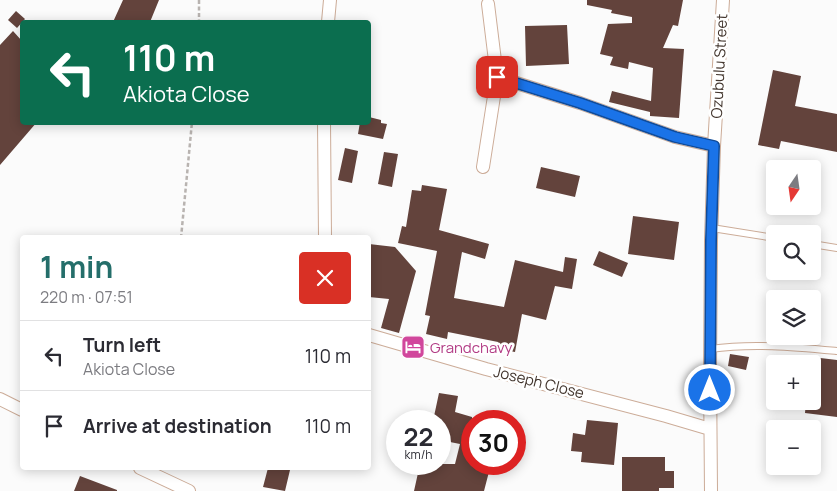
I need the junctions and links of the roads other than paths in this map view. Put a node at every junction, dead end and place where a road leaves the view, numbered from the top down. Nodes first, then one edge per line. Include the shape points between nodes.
1 (330, 0) edge
2 (723, 0) edge
3 (488, 4) dead end
4 (328, 20) edge
5 (497, 77) junction
6 (324, 125) edge
7 (714, 146) junction
8 (483, 167) dead end
9 (712, 228) junction
10 (325, 235) edge
11 (766, 237) edge
12 (821, 245) edge
13 (837, 248) edge
14 (371, 336) edge
15 (710, 349) junction
16 (837, 351) edge
17 (0, 399) edge
18 (20, 409) edge
19 (710, 429) junction
20 (144, 470) edge
21 (189, 491) edge
22 (711, 491) edge

1 - 4 street
2 - 7 street, Ozubulu Street
3 - 5 street
5 - 7 street via 675,137
5 - 8 street
6 - 10 street
7 - 9 street, Ozubulu Street
9 - 11 lane
9 - 15 street, Ozubulu Street
12 - 13 lane
14 - 19 street, Joseph Close
15 - 16 lane via 776,345
15 - 19 street, Ozubulu Street
17 - 18 street
19 - 22 street, Ozubulu Street
20 - 21 street

